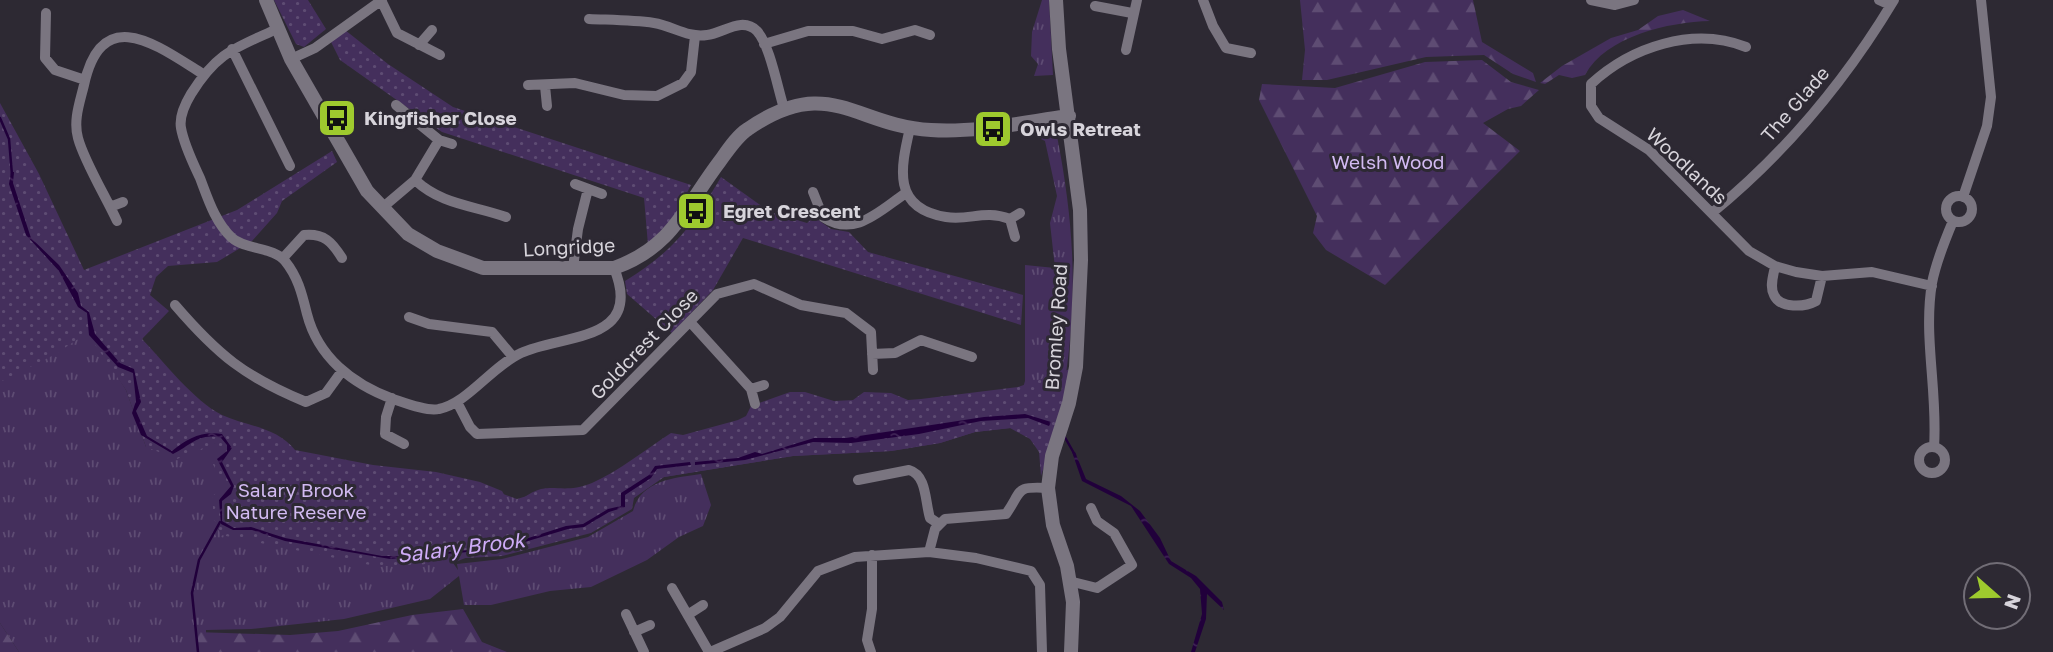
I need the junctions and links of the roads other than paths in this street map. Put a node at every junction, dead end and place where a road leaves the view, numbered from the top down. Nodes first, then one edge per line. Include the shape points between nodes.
1 (266, 0) edge
2 (382, 0) edge
3 (1056, 0) edge
4 (1137, 0) edge
5 (1203, 0) edge
6 (1591, 0) edge
7 (1634, 0) edge
8 (1879, 0) edge
9 (1981, 0) edge
10 (1892, 3) edge
11 (1095, 6) dead end
12 (46, 13) dead end
13 (1132, 13) junction
14 (589, 19) dead end
15 (277, 29) junction
16 (432, 30) dead end
17 (930, 35) dead end
18 (695, 36) junction
19 (764, 44) junction
20 (419, 45) junction
21 (1746, 47) dead end
22 (232, 49) junction
23 (1126, 50) dead end
24 (1251, 52) dead end
25 (440, 55) dead end
26 (291, 59) junction
27 (203, 74) junction
28 (85, 80) junction
29 (528, 85) dead end
30 (545, 86) junction
31 (396, 105) dead end
32 (547, 106) dead end
33 (784, 108) junction
34 (1069, 116) junction
35 (910, 128) junction
36 (439, 140) junction
37 (452, 144) dead end
38 (290, 166) dead end
39 (415, 180) junction
40 (575, 184) dead end
41 (588, 189) junction
42 (813, 192) dead end
43 (906, 193) junction
44 (602, 194) dead end
45 (1963, 197) junction
46 (123, 202) dead end
47 (110, 207) junction
48 (382, 208) junction
49 (1020, 213) dead end
50 (1712, 213) junction
51 (506, 217) dead end
52 (1010, 219) junction
53 (1953, 220) junction
54 (117, 221) dead end
55 (1014, 237) dead end
56 (283, 258) junction
57 (342, 258) dead end
58 (1775, 266) junction
59 (573, 268) junction
60 (614, 268) junction
61 (1822, 276) junction
62 (1932, 286) junction
63 (175, 306) dead end
64 (409, 317) dead end
65 (691, 323) junction
66 (872, 354) junction
67 (513, 357) junction
68 (972, 357) dead end
69 (873, 370) dead end
70 (342, 371) junction
71 (764, 384) dead end
72 (751, 389) junction
73 (392, 398) junction
74 (457, 402) junction
75 (755, 404) dead end
76 (404, 444) dead end
77 (1934, 447) dead end
78 (859, 480) dead end
79 (1048, 488) junction
80 (1091, 508) dead end
81 (939, 524) junction
82 (929, 552) junction
83 (872, 555) junction
84 (1069, 580) junction
85 (672, 588) dead end
86 (703, 605) dead end
87 (626, 614) dead end
88 (690, 614) junction
89 (650, 625) dead end
90 (634, 632) junction
91 (722, 650) edge
92 (644, 652) edge
93 (710, 652) edge
94 (871, 652) edge
95 (1042, 652) edge
96 (1071, 652) edge

1 - 15 street, Longridge
2 - 20 street via 397,33
2 - 26 street via 315,48
3 - 34 street, Bromley Road
4 - 13 street
5 - 24 street via 1226,48
6 - 7 street via 1615,5
8 - 10 street, The Glade
9 - 45 street via 1991,97 1987,126
10 - 50 street, The Glade via 1832,90 1741,189
11 - 13 street
12 - 28 street via 45,58 55,70
13 - 23 street
14 - 18 street via 657,23
15 - 22 street
15 - 26 street, Longridge
16 - 20 street
17 - 19 street via 915,30 882,39 853,31 808,31
18 - 19 street via 743,24 757,30
18 - 30 street via 691,72 683,83 657,96 624,95 575,83
19 - 33 street
20 - 25 street
21 - 50 street, Woodlands via 1717,40 1663,44 1609,67 1591,84 1591,106 1599,118 1649,150
22 - 27 street
22 - 38 street
26 - 48 street, Longridge via 367,191
27 - 28 street via 146,38 119,37 100,48
27 - 56 street via 184,106 181,127 216,218 234,240
28 - 47 street via 76,122 78,139
29 - 30 street
30 - 32 street
31 - 36 street
33 - 35 street, Longridge via 839,105
33 - 60 street, Longridge via 746,130 666,238
34 - 35 street, Longridge via 944,130
34 - 79 street, Bromley Road via 1080,210 1079,327 1072,391 1052,456
35 - 43 street via 901,180
36 - 37 street
36 - 39 street
39 - 48 street
39 - 51 street via 442,200
40 - 41 street
41 - 44 street
41 - 59 street
42 - 43 street via 823,217 853,227
43 - 52 street via 923,209 947,217 993,213
45 - 53 street via 1950,198 1946,206
45 - 53 street via 1969,200 1968,218
46 - 47 street
47 - 54 street
48 - 59 street, Longridge via 418,240 483,268
49 - 52 street
50 - 58 street, Woodlands via 1742,246
52 - 55 street
53 - 62 street
56 - 57 street via 304,235 314,234 328,238
56 - 70 street via 302,289 307,316 323,354
58 - 61 street, Woodlands
58 - 61 street via 1774,297 1782,303 1807,306 1816,301
59 - 60 street, Longridge
60 - 67 street via 621,284 614,318 591,334
61 - 62 street, Woodlands via 1872,272
62 - 77 street
63 - 70 street via 229,362 306,402 326,393
64 - 67 street via 492,332
65 - 66 street, Goldcrest Close via 717,294 754,284 801,305 846,313 871,332
65 - 72 street
65 - 74 street, Goldcrest Close via 583,430 477,434
66 - 68 street via 895,353 921,340
66 - 69 street, Goldcrest Close
67 - 74 street
70 - 73 street
71 - 72 street
72 - 75 street
73 - 74 street via 437,410
73 - 76 street via 385,434
78 - 81 street via 915,472 922,480 930,518
79 - 81 street via 1017,491 1006,514 953,517
79 - 84 street, Bromley Road
80 - 84 street via 1097,521 1114,533 1132,565 1097,588
81 - 82 street
82 - 83 street
82 - 95 street via 1031,571 1040,585
83 - 91 street via 818,571 780,617
83 - 94 street via 867,640
84 - 96 street, Bromley Road
85 - 88 street
86 - 88 street
87 - 90 street
88 - 93 street
89 - 90 street
90 - 92 street
91 - 93 street

